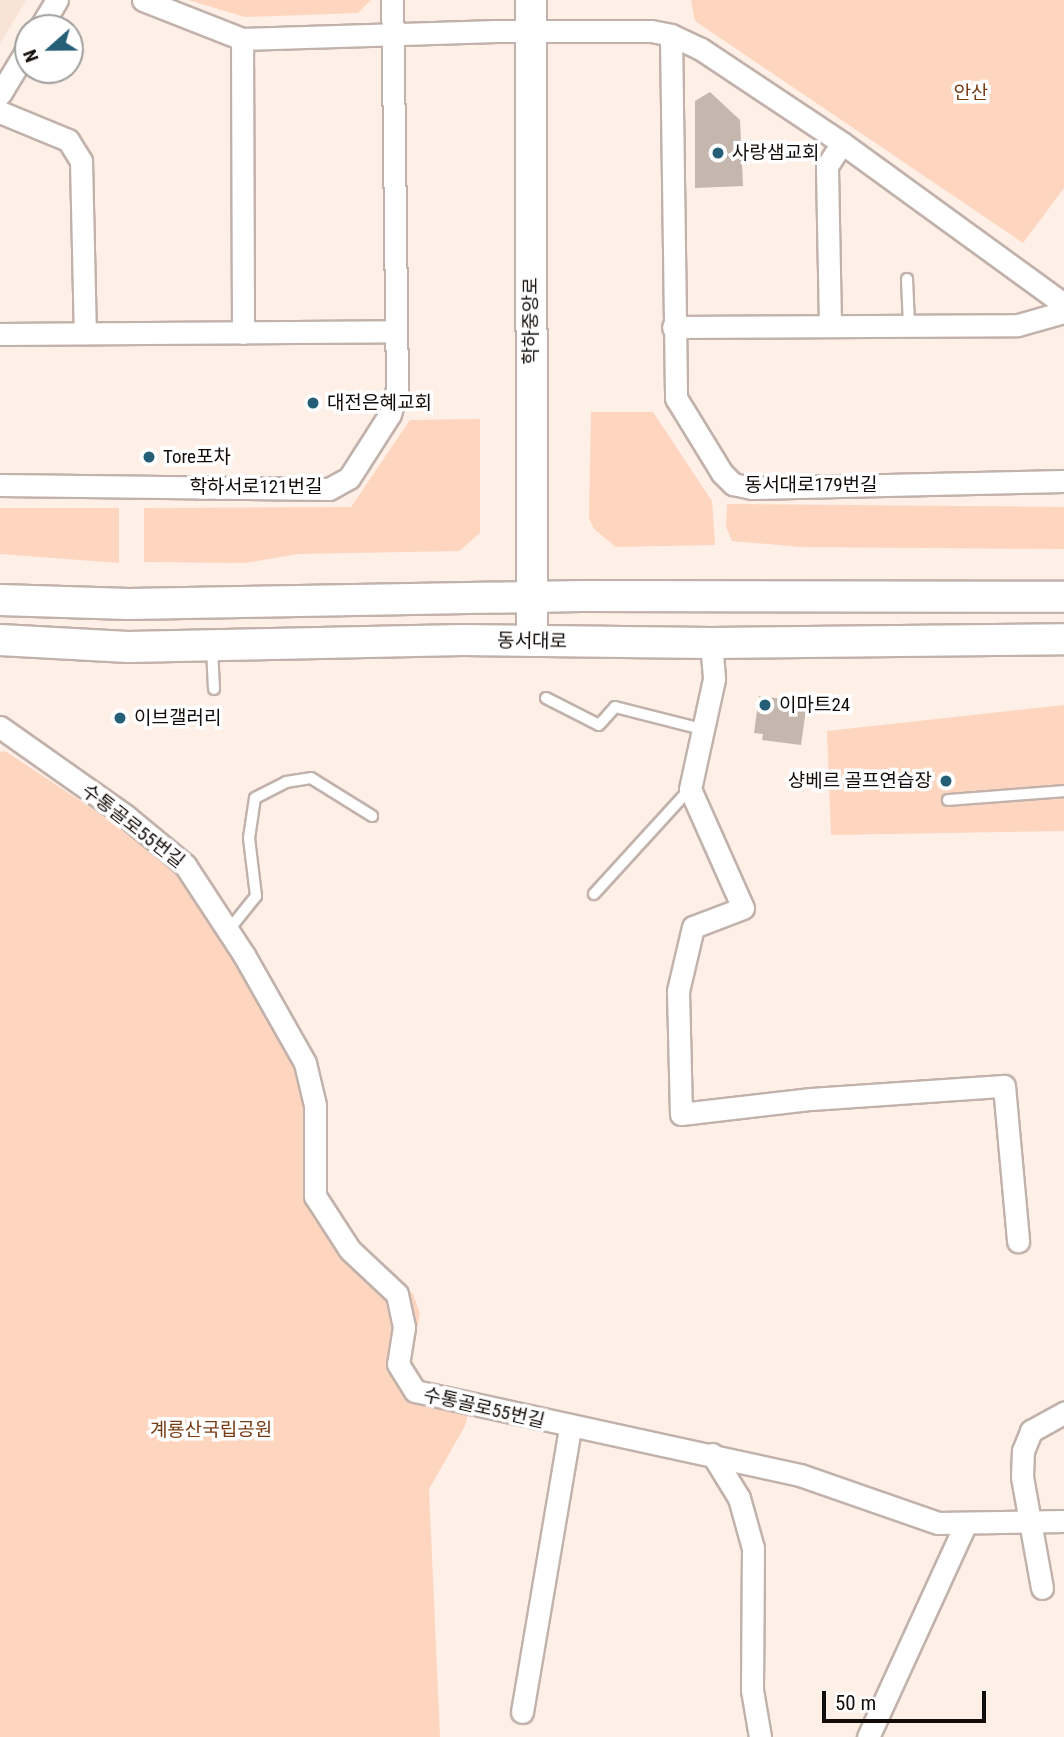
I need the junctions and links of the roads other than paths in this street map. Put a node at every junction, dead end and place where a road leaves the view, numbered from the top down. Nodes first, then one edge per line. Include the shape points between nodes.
1 (143, 0) edge
2 (391, 0) edge
3 (531, 0) edge
4 (531, 32) junction
5 (671, 35) junction
6 (391, 36) junction
7 (242, 39) junction
8 (14, 71) edge
9 (0, 94) edge
10 (0, 112) edge
11 (842, 143) junction
12 (907, 279) dead end
13 (1064, 304) edge
14 (1064, 312) edge
15 (830, 325) junction
16 (909, 325) junction
17 (673, 327) junction
18 (394, 331) junction
19 (243, 332) junction
20 (85, 333) junction
21 (0, 334) edge
22 (1064, 481) edge
23 (0, 485) edge
24 (531, 597) junction
25 (1064, 597) edge
26 (0, 600) edge
27 (1064, 639) edge
28 (0, 640) edge
29 (532, 641) junction
30 (711, 643) junction
31 (212, 645) junction
32 (214, 690) dead end
33 (546, 698) dead end
34 (0, 727) edge
35 (706, 730) junction
36 (690, 789) junction
37 (1064, 791) edge
38 (948, 800) dead end
39 (372, 816) dead end
40 (594, 894) dead end
41 (228, 931) junction
42 (1018, 1241) dead end
43 (1064, 1413) edge
44 (570, 1427) junction
45 (712, 1454) junction
46 (1034, 1521) junction
47 (1064, 1521) edge
48 (965, 1525) junction
49 (1042, 1588) dead end
50 (522, 1712) dead end
51 (760, 1737) edge
52 (868, 1737) edge

1 - 7 street
2 - 6 street, 학하서로121번길
3 - 4 street, 학하중앙로
4 - 5 street via 651,31
4 - 6 street
4 - 24 street, 학하중앙로
5 - 11 street via 701,49
5 - 17 street, 동서대로179번길
6 - 7 street
6 - 18 street, 학하서로121번길
7 - 19 street
8 - 9 street
10 - 20 street via 68,140 81,161
11 - 13 street
11 - 15 street via 827,166
12 - 16 lane
14 - 16 street via 1018,325
15 - 16 street
15 - 17 street
17 - 22 street, 동서대로179번길 via 676,398 733,484
18 - 19 street
18 - 23 street, 학하서로121번길 via 397,390 390,414 349,478 329,489
19 - 20 street
20 - 21 street
24 - 25 street
24 - 26 street via 128,604
24 - 29 street, 학하중앙로
27 - 30 street, 동서대로
28 - 31 street, 동서대로 via 128,647
29 - 30 street, 동서대로
29 - 31 street, 동서대로
30 - 35 street via 714,679
31 - 32 lane
33 - 35 lane via 599,725 615,707
34 - 41 street, 수통골로55번길 via 126,816 185,865
35 - 36 street
36 - 40 lane
36 - 42 street via 743,908 693,927 678,991 681,1114 811,1099 1004,1086
37 - 38 lane
39 - 41 lane via 311,778 286,782 255,798 249,838 256,896
41 - 44 street, 수통골로55번길 via 305,1063 315,1105 315,1196 350,1250 397,1294 404,1327 398,1364 415,1391
43 - 46 street via 1031,1431 1023,1451 1022,1477
44 - 45 street, 수통골로55번길
44 - 50 street
45 - 48 street, 수통골로55번길 via 800,1475 938,1523
45 - 51 street via 739,1498 753,1548 752,1690
46 - 47 street, 수통골로55번길
46 - 48 street, 수통골로55번길
46 - 49 street
48 - 52 street

